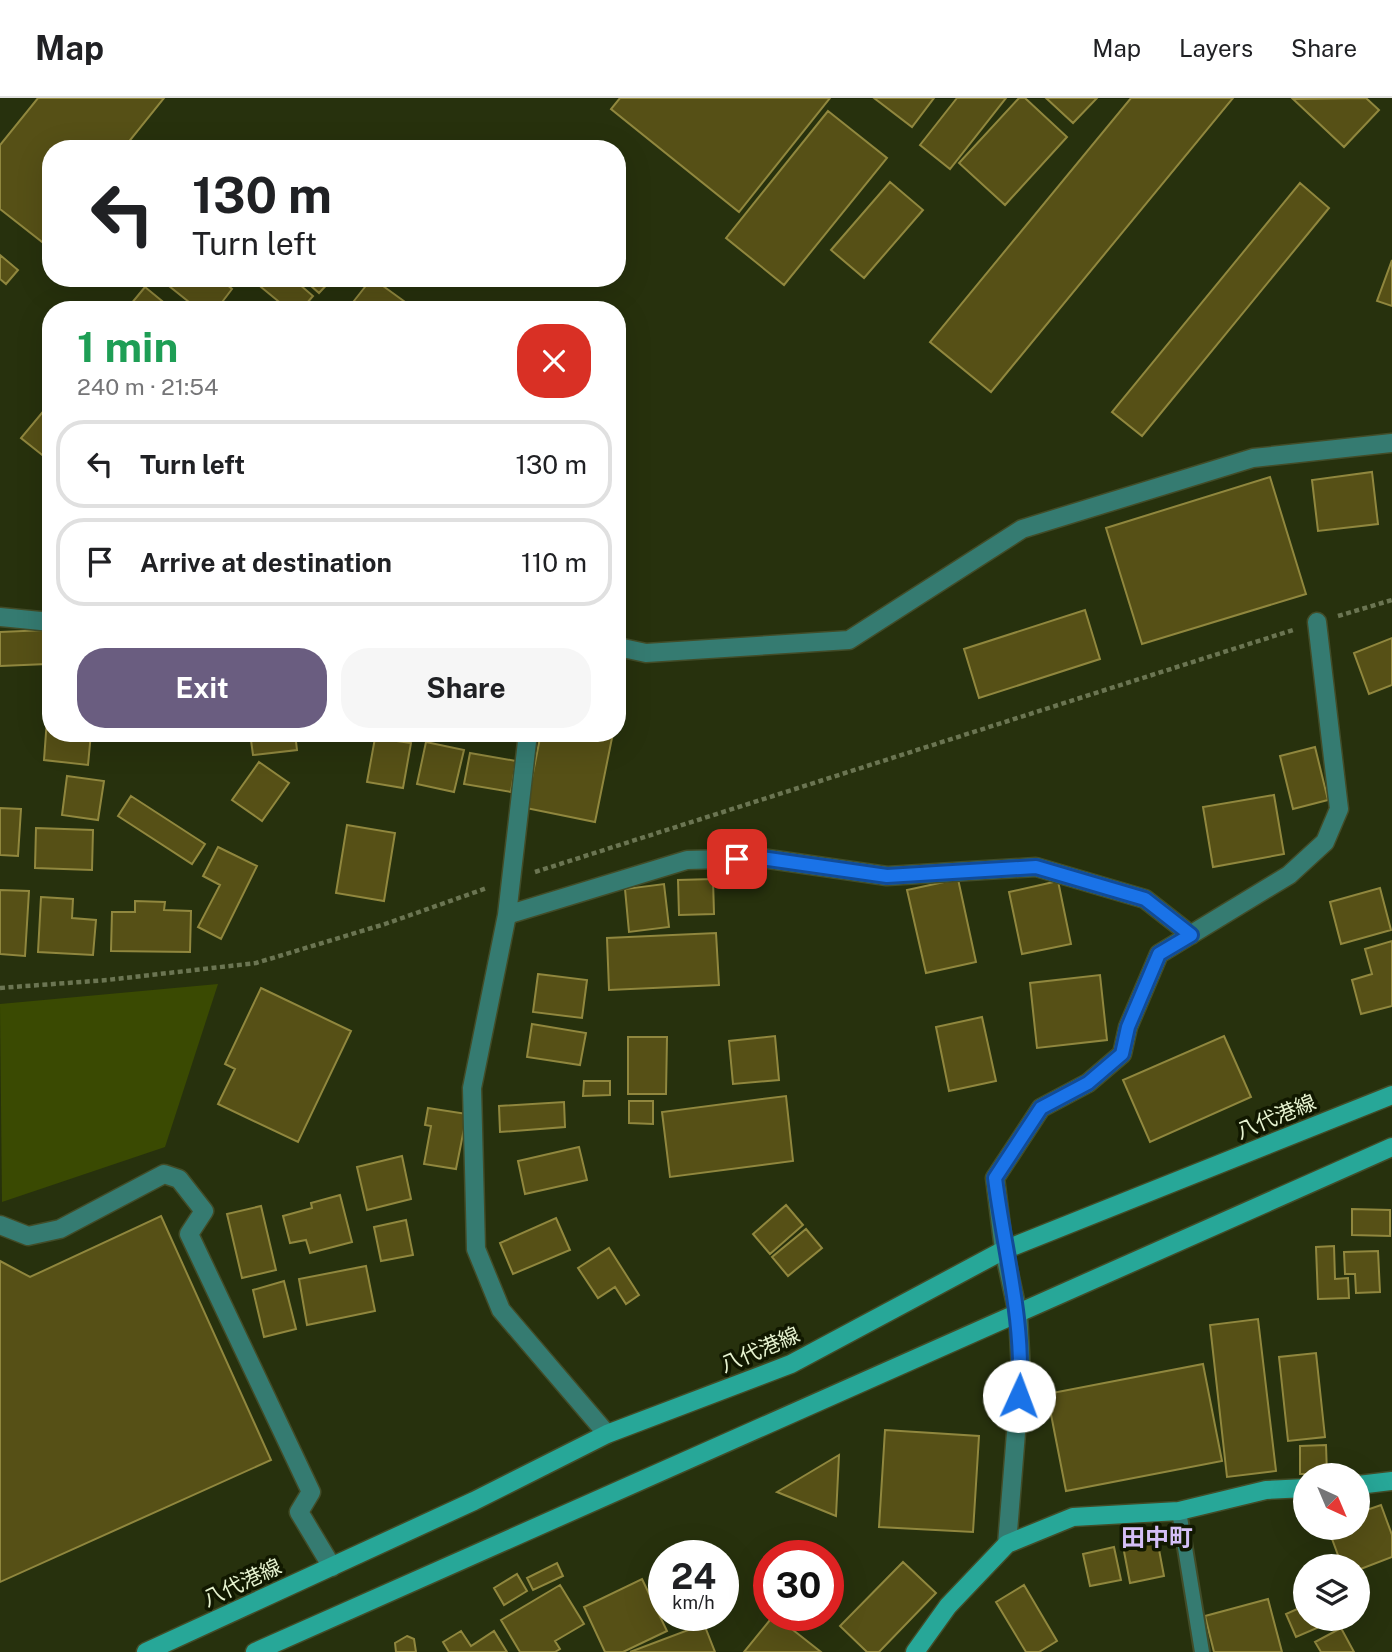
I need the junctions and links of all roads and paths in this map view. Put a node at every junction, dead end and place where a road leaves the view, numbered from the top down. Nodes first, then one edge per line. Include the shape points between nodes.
1 (1392, 443) edge
2 (1392, 600) edge
3 (0, 617) edge
4 (42, 621) edge
5 (1317, 622) junction
6 (626, 649) edge
7 (527, 742) edge
8 (511, 880) junction
9 (507, 915) junction
10 (1191, 935) junction
11 (0, 988) edge
12 (1392, 1095) edge
13 (1392, 1147) edge
14 (0, 1225) edge
15 (1004, 1250) junction
16 (1018, 1314) junction
17 (607, 1434) junction
18 (1392, 1481) edge
19 (1370, 1484) edge
20 (1293, 1489) edge
21 (1179, 1511) junction
22 (1007, 1544) junction
23 (332, 1567) junction
24 (146, 1652) edge
25 (255, 1652) edge
26 (915, 1652) edge
27 (1202, 1652) edge

1 - 6 street via 1253,458 1022,529 849,640 646,653
2 - 5 path
3 - 4 street
5 - 8 path
5 - 10 street via 1339,809 1325,842 1289,875
7 - 8 street
8 - 9 street
8 - 11 path via 256,963
9 - 10 street via 687,860 761,858 887,876 1036,867 1145,899
9 - 17 street via 471,1088 476,1249 501,1310
10 - 15 street via 1159,954 1128,1027 1122,1054 1088,1083 1041,1108 995,1178
12 - 15 main road, 八代港線
13 - 16 main road
14 - 23 street via 29,1236 60,1229 164,1174 179,1179 204,1212 189,1234 311,1492 299,1512
15 - 16 street
15 - 17 main road, 八代港線 via 791,1364
16 - 22 street via 1021,1371
16 - 25 main road
17 - 23 main road, 八代港線
18 - 19 main road
20 - 21 main road via 1266,1490
21 - 22 main road via 1073,1517
21 - 27 lane
22 - 26 main road via 948,1606
23 - 24 main road, 八代港線

